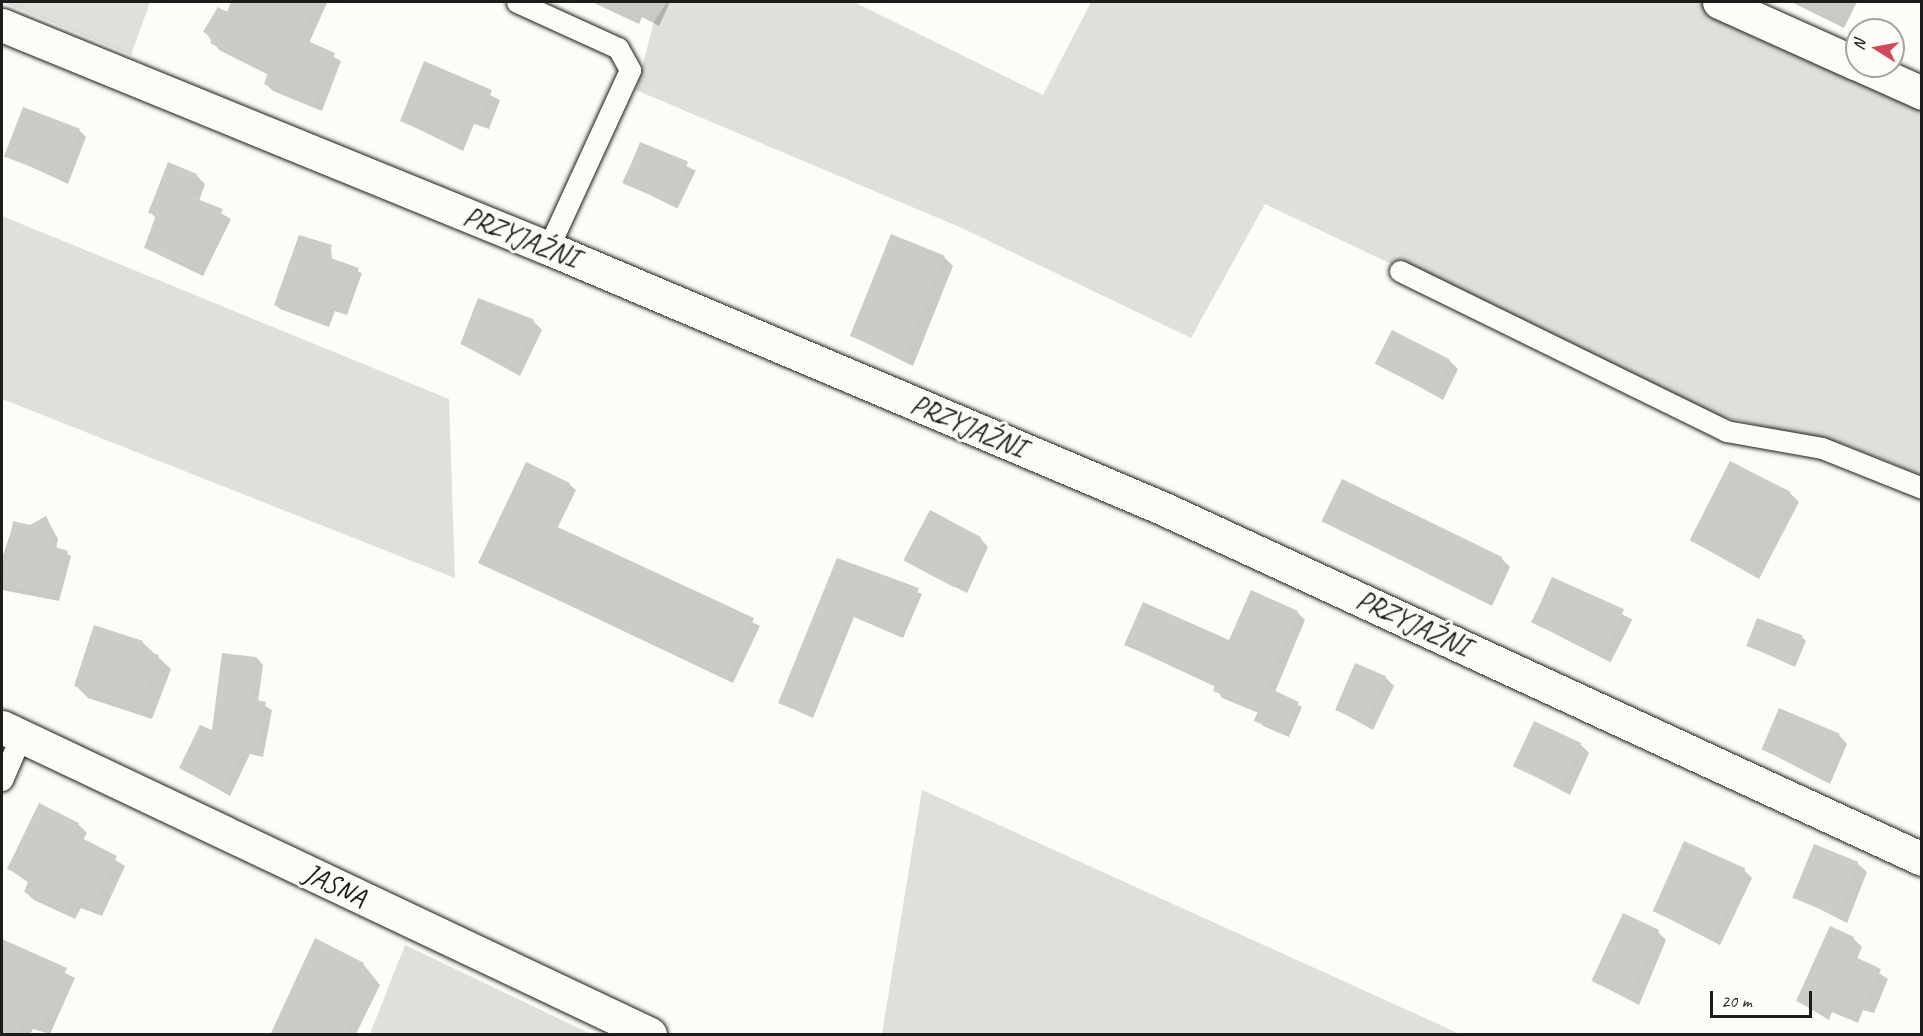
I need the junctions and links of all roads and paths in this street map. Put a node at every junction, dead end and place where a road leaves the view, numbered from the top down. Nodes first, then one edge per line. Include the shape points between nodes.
1 (517, 2) edge
2 (1719, 2) edge
3 (2, 25) edge
4 (1845, 59) edge
5 (1889, 78) edge
6 (1922, 93) edge
7 (548, 248) junction
8 (1400, 271) dead end
9 (1922, 488) edge
10 (11, 732) edge
11 (2, 780) edge
12 (1922, 859) edge
13 (650, 1035) edge

1 - 7 lane via 618,48 630,70
2 - 4 street
3 - 7 street, PRZYJAŹNI
5 - 6 street
7 - 12 street, PRZYJAŹNI via 1162,508
8 - 9 lane via 1726,431 1822,448
10 - 11 lane, JASNA
10 - 13 street, JASNA

